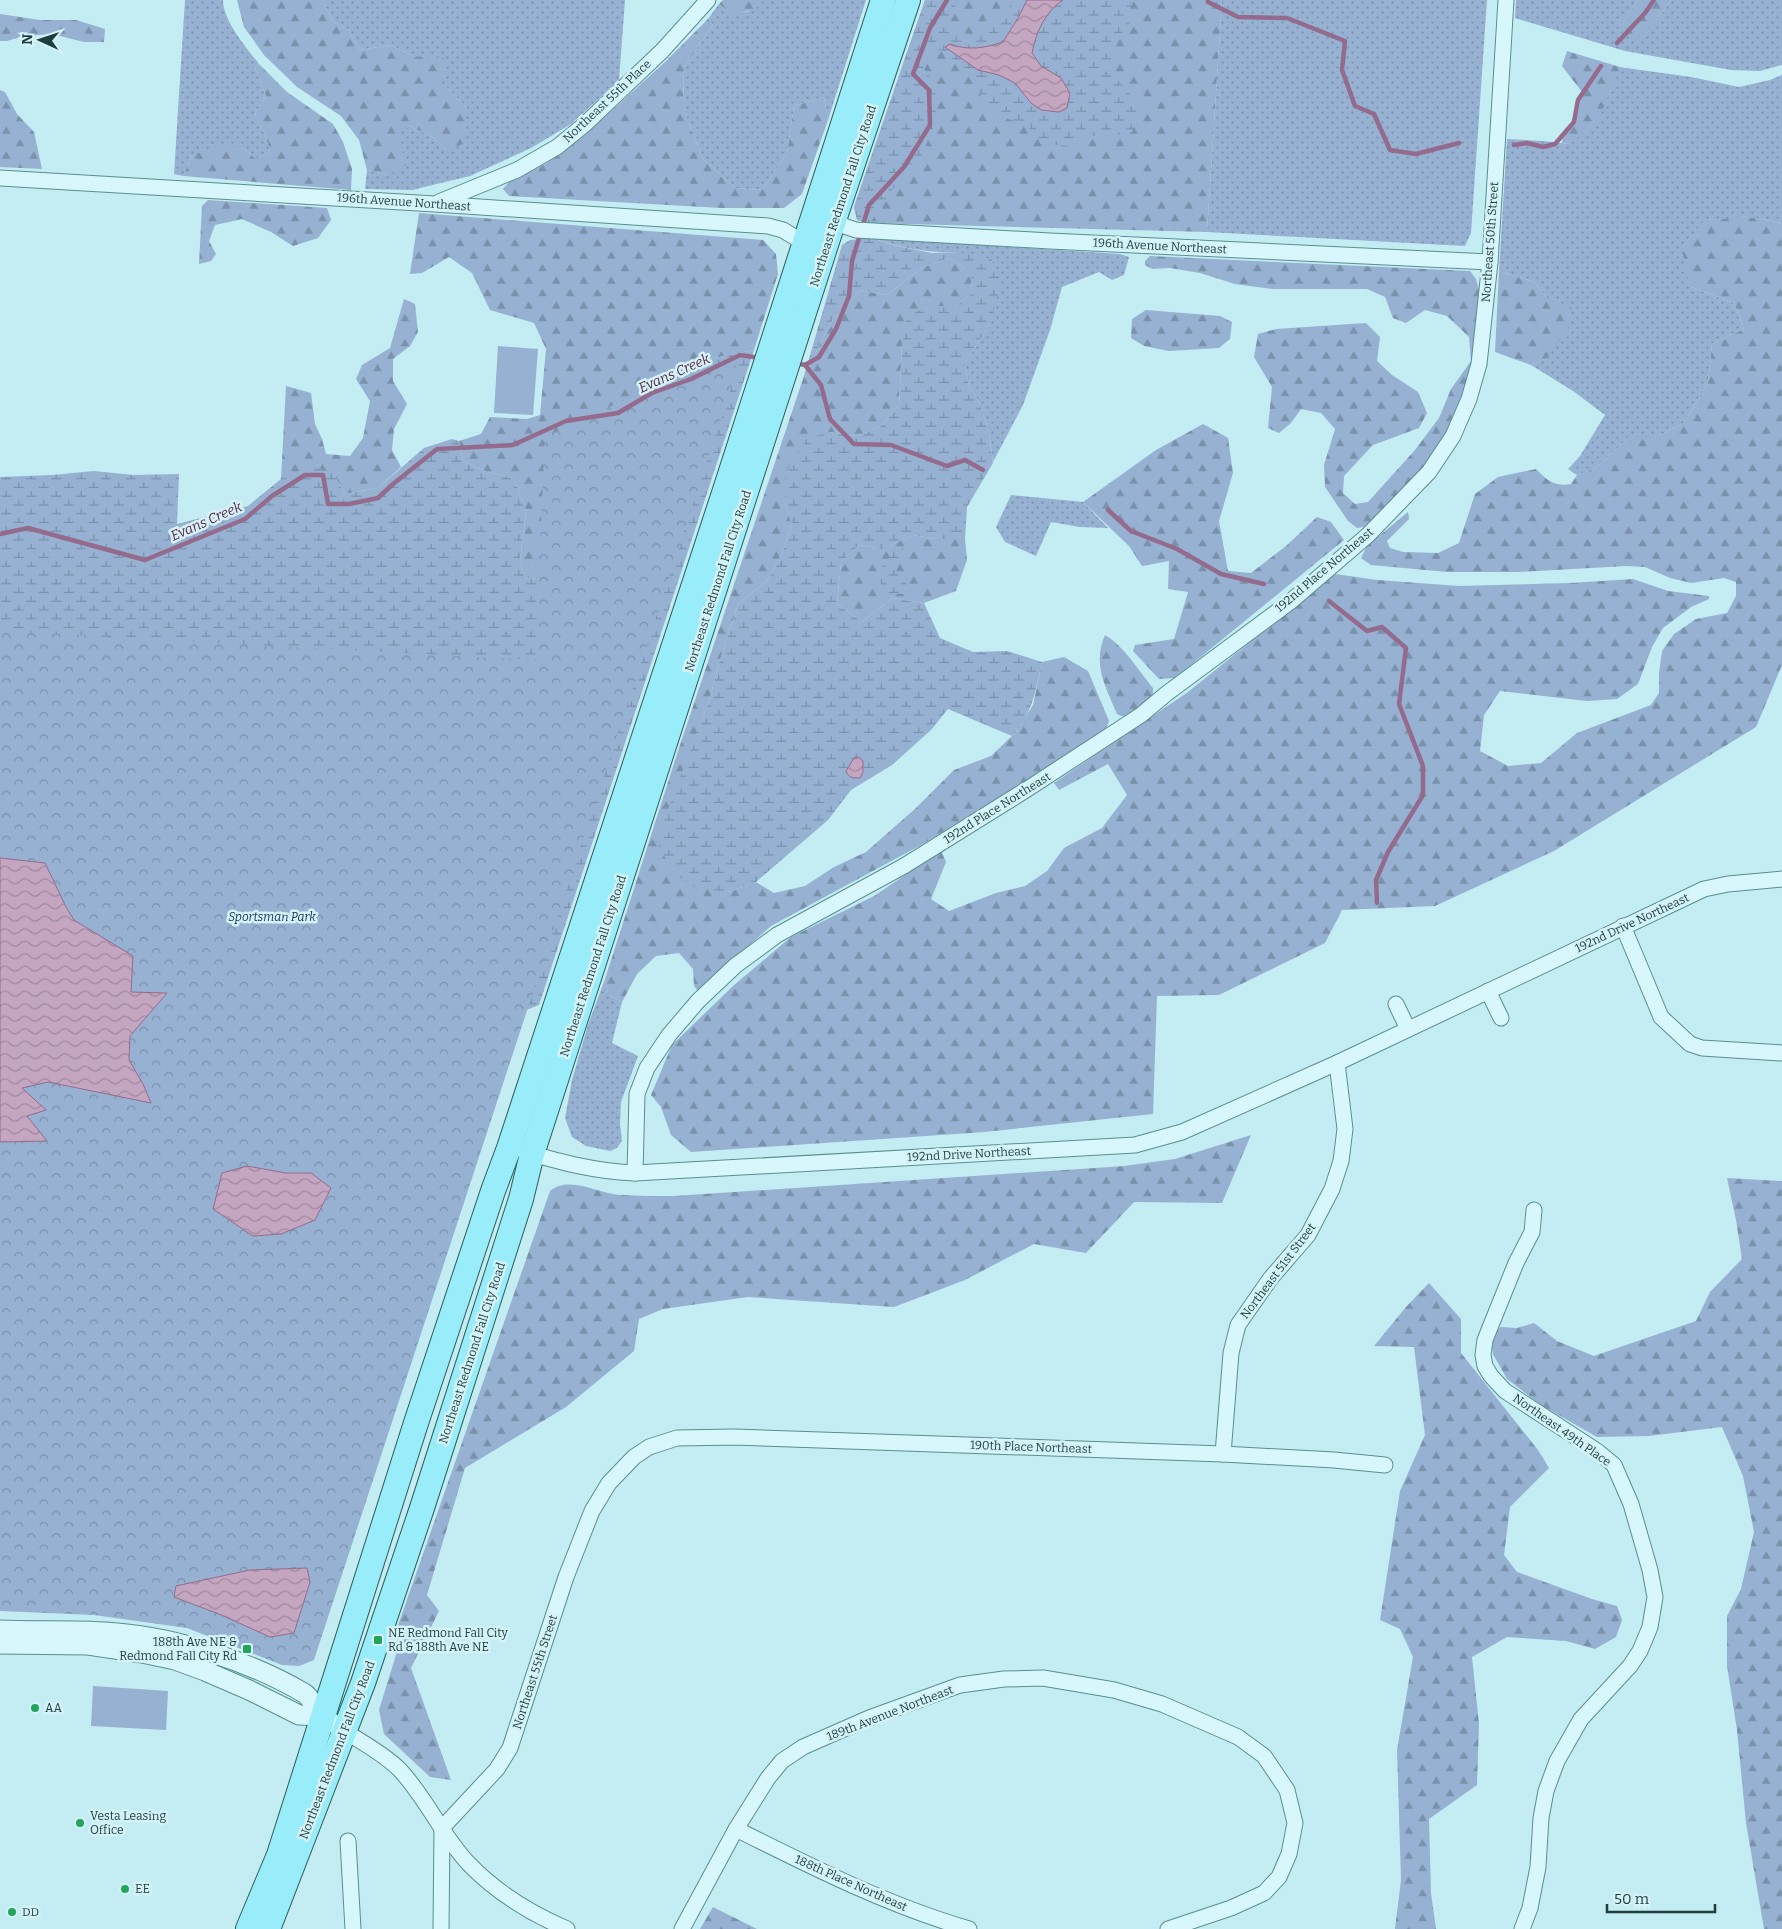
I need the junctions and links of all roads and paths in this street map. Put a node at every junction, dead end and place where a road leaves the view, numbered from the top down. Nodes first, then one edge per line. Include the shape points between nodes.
1 (708, 0) edge
2 (883, 0) edge
3 (908, 0) edge
4 (1506, 0) edge
5 (0, 178) edge
6 (822, 189) junction
7 (435, 204) junction
8 (835, 217) junction
9 (804, 243) junction
10 (1490, 262) junction
11 (815, 278) junction
12 (788, 329) junction
13 (774, 373) junction
14 (1428, 472) joint
15 (1782, 879) edge
16 (1623, 926) junction
17 (1488, 991) junction
18 (1396, 1004) dead end
19 (1501, 1018) dead end
20 (1408, 1029) junction
21 (1782, 1053) edge
22 (1337, 1063) junction
23 (509, 1148) junction
24 (532, 1154) junction
25 (634, 1173) junction
26 (1534, 1210) dead end
27 (677, 1438) joint
28 (1222, 1454) junction
29 (1385, 1464) dead end
30 (0, 1630) edge
31 (0, 1644) edge
32 (322, 1716) junction
33 (346, 1732) junction
34 (442, 1828) junction
35 (736, 1829) junction
36 (348, 1841) dead end
37 (248, 1929) edge
38 (268, 1929) edge
39 (353, 1929) edge
40 (441, 1929) edge
41 (567, 1929) edge
42 (682, 1929) edge
43 (969, 1929) edge
44 (1168, 1929) edge
45 (1522, 1929) edge

1 - 7 street, Northeast 55th Place via 655,57 557,147 517,170
2 - 6 main road, Northeast Redmond Fall City Road
3 - 8 main road, Northeast Redmond Fall City Road
4 - 10 street, Northeast 50th Street
5 - 7 street, 196th Avenue Northeast
6 - 8 main road
6 - 9 main road, Northeast Redmond Fall City Road
7 - 9 street, 196th Avenue Northeast via 768,226 783,230
8 - 10 street, 196th Avenue Northeast via 844,226 863,231
8 - 11 main road, Northeast Redmond Fall City Road
9 - 11 main road
9 - 12 main road, Northeast Redmond Fall City Road
10 - 14 street, Northeast 50th Street via 1480,364 1453,436
11 - 12 main road, Northeast Redmond Fall City Road
12 - 13 main road, Northeast Redmond Fall City Road
13 - 23 main road, Northeast Redmond Fall City Road
13 - 24 main road, Northeast Redmond Fall City Road
14 - 25 street, 192nd Place Northeast via 1368,535 1290,602 1140,715 904,866 776,935 735,966 669,1034 647,1068 637,1094
15 - 16 street, 192nd Drive Northeast via 1704,889
16 - 17 street, 192nd Drive Northeast
16 - 21 street via 1661,1017 1679,1036 1702,1048
17 - 19 street
17 - 20 street, 192nd Drive Northeast
18 - 20 street
20 - 22 street, 192nd Drive Northeast
22 - 25 street, 192nd Drive Northeast via 1182,1132 1135,1145
22 - 28 street, Northeast 51st Street via 1345,1129 1341,1160 1332,1189 1308,1236 1270,1279 1238,1325 1231,1354
23 - 24 street, 192nd Drive Northeast
23 - 32 main road, Northeast Redmond Fall City Road
24 - 25 street, 192nd Drive Northeast via 596,1169
24 - 33 main road, Northeast Redmond Fall City Road via 521,1199 422,1508
26 - 45 street, Northeast 49th Place via 1532,1232 1485,1340 1485,1366 1505,1391 1614,1465 1632,1504 1655,1597 1650,1627 1640,1650 1630,1666 1582,1720 1558,1761 1546,1791 1538,1867
27 - 28 street, 190th Place Northeast via 734,1437
27 - 34 street, Northeast 55th Street via 649,1447 634,1457 609,1484 592,1511 566,1577 510,1748 497,1769
28 - 29 street, 190th Place Northeast
30 - 32 street via 119,1633 182,1644 281,1681 306,1694
31 - 32 street via 88,1645 175,1660 249,1690 299,1715
32 - 33 street
32 - 37 main road, Northeast Redmond Fall City Road via 279,1854
33 - 34 street via 398,1768
33 - 38 main road, Northeast Redmond Fall City Road
34 - 40 street
34 - 41 street via 469,1864 502,1893
35 - 42 street, 189th Avenue Northeast
35 - 43 street, 188th Place Northeast via 845,1883 937,1920
35 - 44 street, 189th Avenue Northeast via 782,1761 804,1747 869,1718 960,1686 1004,1679 1043,1678 1114,1690 1162,1704 1238,1737 1264,1756 1287,1790 1291,1807 1294,1824 1289,1854 1279,1877 1264,1893
36 - 39 street

